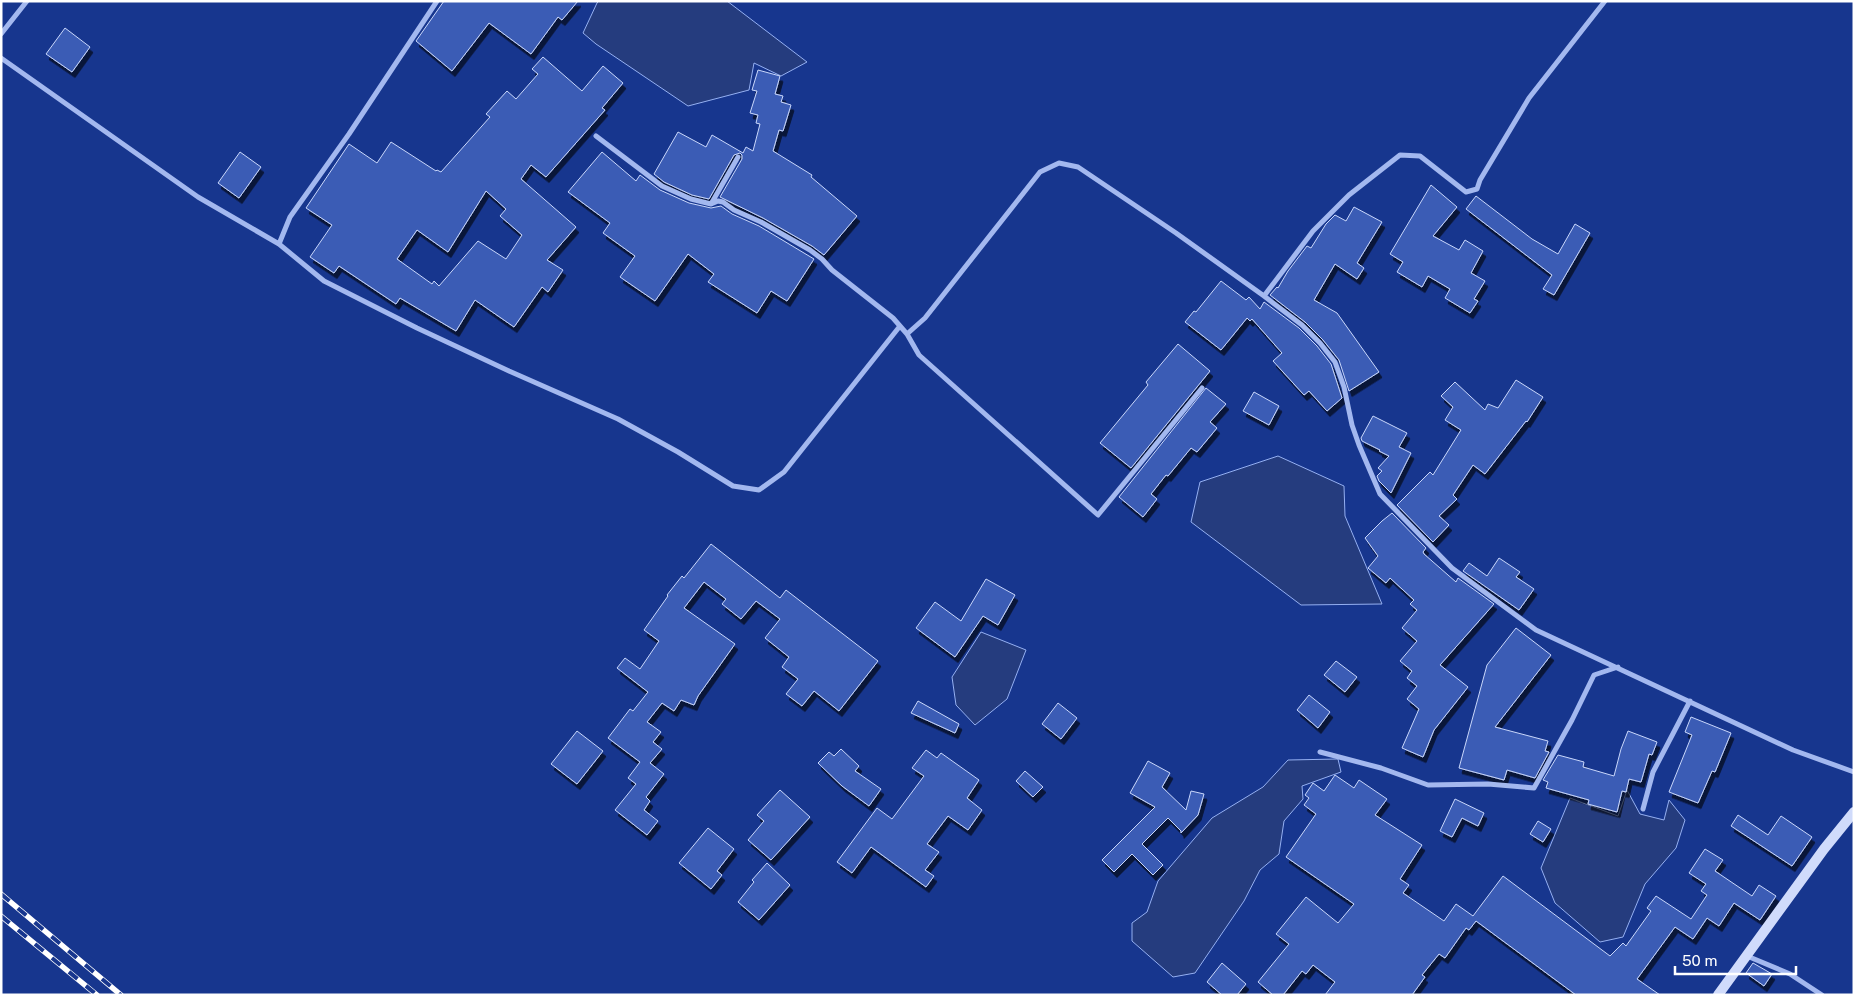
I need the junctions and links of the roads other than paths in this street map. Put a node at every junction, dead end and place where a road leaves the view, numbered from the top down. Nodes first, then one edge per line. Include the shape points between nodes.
1 (27, 1) edge
2 (438, 1) edge
3 (1605, 1) edge
4 (1, 34) edge
5 (1, 58) edge
6 (596, 136) dead end
7 (738, 157) dead end
8 (711, 204) junction
9 (279, 244) junction
10 (1264, 296) junction
11 (900, 326) junction
12 (907, 334) junction
13 (1202, 388) dead end
14 (1619, 667) junction
15 (1690, 701) junction
16 (1320, 752) dead end
17 (1854, 772) edge
18 (1644, 809) dead end
19 (1854, 812) edge
20 (1746, 956) junction
21 (1718, 995) edge
22 (1822, 995) edge

1 - 4 street
2 - 9 street via 290,217
3 - 10 street via 1529,98 1477,189 1466,192 1420,156 1400,155 1349,195 1314,231
5 - 9 street via 198,197
6 - 8 street via 662,186 690,199
7 - 8 street
8 - 11 street via 723,202 810,250
9 - 11 street via 324,281 492,363 618,419 733,486 759,490 784,472
10 - 12 street via 1078,167 1059,163 1040,172 925,318
10 - 14 street via 1302,325 1335,362 1352,425 1380,494 1452,568 1536,630
11 - 12 street
12 - 13 street via 918,355 1098,514
14 - 15 street
14 - 16 street via 1594,674 1534,788 1488,784 1428,785 1381,768
15 - 17 street via 1793,750
15 - 18 street via 1652,772
19 - 20 street
20 - 21 street
20 - 22 street via 1790,974

